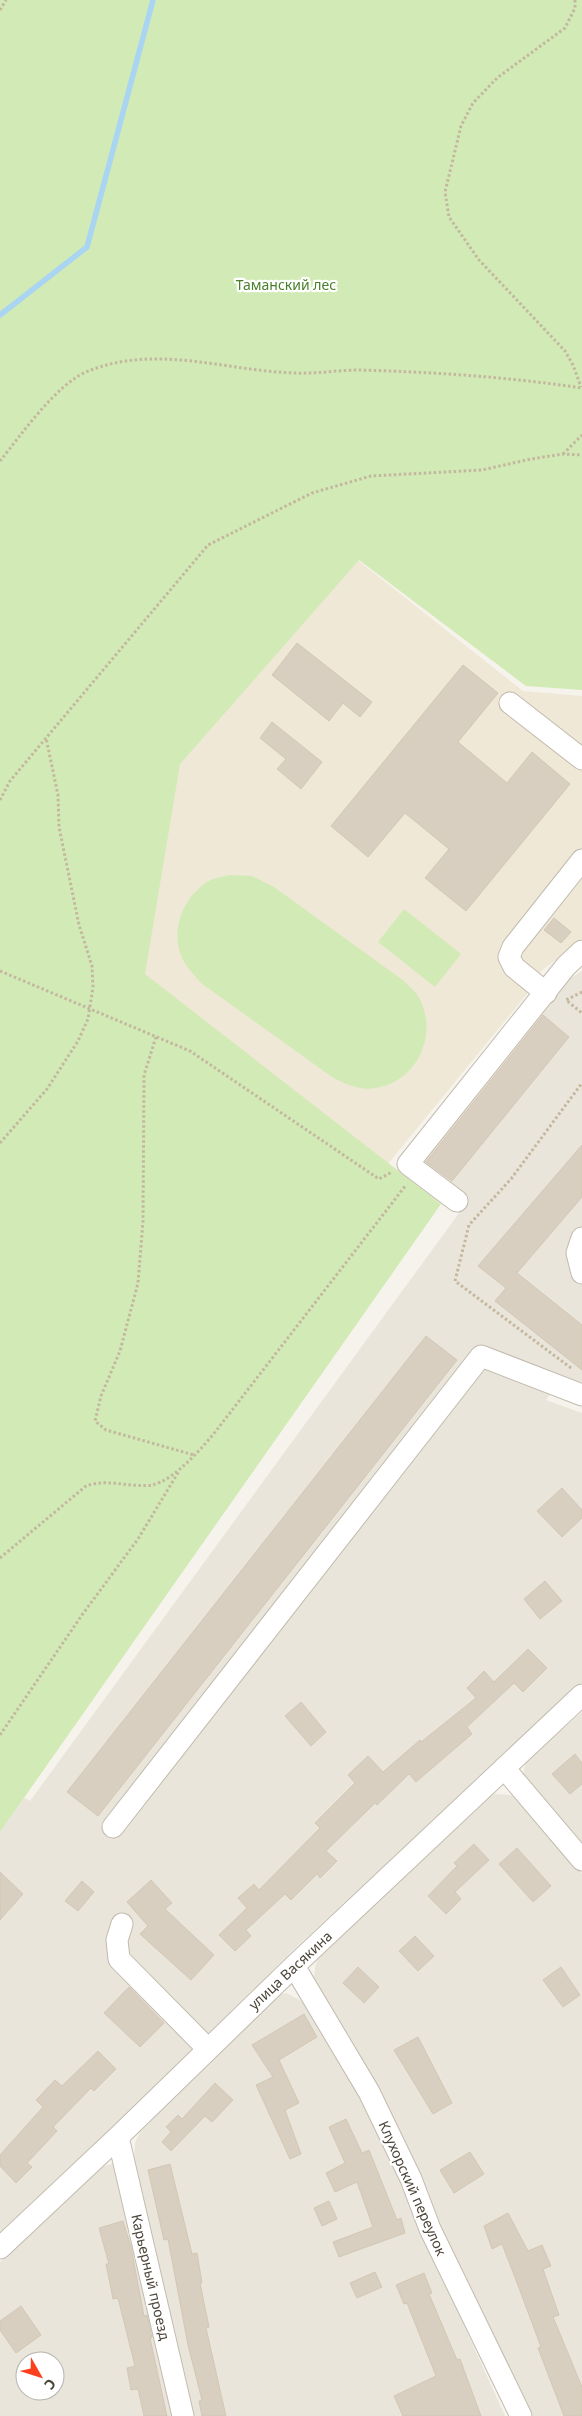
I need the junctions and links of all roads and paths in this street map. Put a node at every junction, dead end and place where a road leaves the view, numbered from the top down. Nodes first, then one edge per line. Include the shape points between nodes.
1 (6, 0) edge
2 (575, 0) edge
3 (0, 10) edge
4 (582, 389) edge
5 (582, 434) edge
6 (563, 454) junction
7 (582, 455) edge
8 (0, 461) edge
9 (510, 703) dead end
10 (46, 737) junction
11 (582, 759) edge
12 (0, 800) edge
13 (582, 860) edge
14 (582, 951) edge
15 (0, 971) edge
16 (582, 992) edge
17 (546, 994) junction
18 (91, 1008) junction
19 (582, 1013) edge
20 (156, 1036) junction
21 (582, 1082) edge
22 (0, 1143) edge
23 (412, 1167) junction
24 (457, 1201) dead end
25 (582, 1238) edge
26 (582, 1272) edge
27 (574, 1370) dead end
28 (582, 1394) edge
29 (194, 1455) junction
30 (182, 1466) junction
31 (0, 1558) edge
32 (582, 1695) edge
33 (0, 1735) edge
34 (504, 1768) junction
35 (113, 1827) dead end
36 (582, 1860) edge
37 (122, 1924) dead end
38 (294, 1966) junction
39 (207, 2048) junction
40 (118, 2137) junction
41 (0, 2248) edge
42 (183, 2416) edge
43 (521, 2416) edge

1 - 3 path
2 - 4 path via 575,8 565,28 497,78 472,103 461,126 445,192 449,217 479,260 565,351
4 - 8 path via 463,375 358,370 295,373 162,357 102,366 83,373 44,407
5 - 6 path
6 - 7 path
6 - 10 path via 482,470 371,476 312,493 208,545
9 - 11 street
10 - 12 path via 10,781
10 - 18 path via 58,795 59,827 79,925 92,966
13 - 17 street via 513,947 509,957 514,967
14 - 17 street via 566,966
15 - 18 path
16 - 19 path via 566,1000
17 - 23 street
18 - 20 path
18 - 22 path via 78,1041 47,1089
20 - 23 path via 190,1051 379,1179
20 - 29 path via 144,1075 143,1221 138,1283 120,1351 101,1396 95,1421 106,1430
21 - 27 path via 511,1179 469,1225 455,1281
23 - 24 street
23 - 29 path via 400,1194 226,1419
25 - 26 street via 577,1253
28 - 35 street via 481,1356
29 - 30 path
30 - 31 path via 153,1485 102,1483 86,1486
30 - 33 path via 138,1539
32 - 34 street, улица Васякина
34 - 36 street
34 - 38 street, улица Васякина
37 - 39 street via 117,1940 120,1958
38 - 39 street, улица Васякина
38 - 43 street, Клухорский переулок via 369,2092 411,2179 430,2228
39 - 40 street, улица Васякина
40 - 41 street, улица Васякина
40 - 42 street, Карьерный проезд

